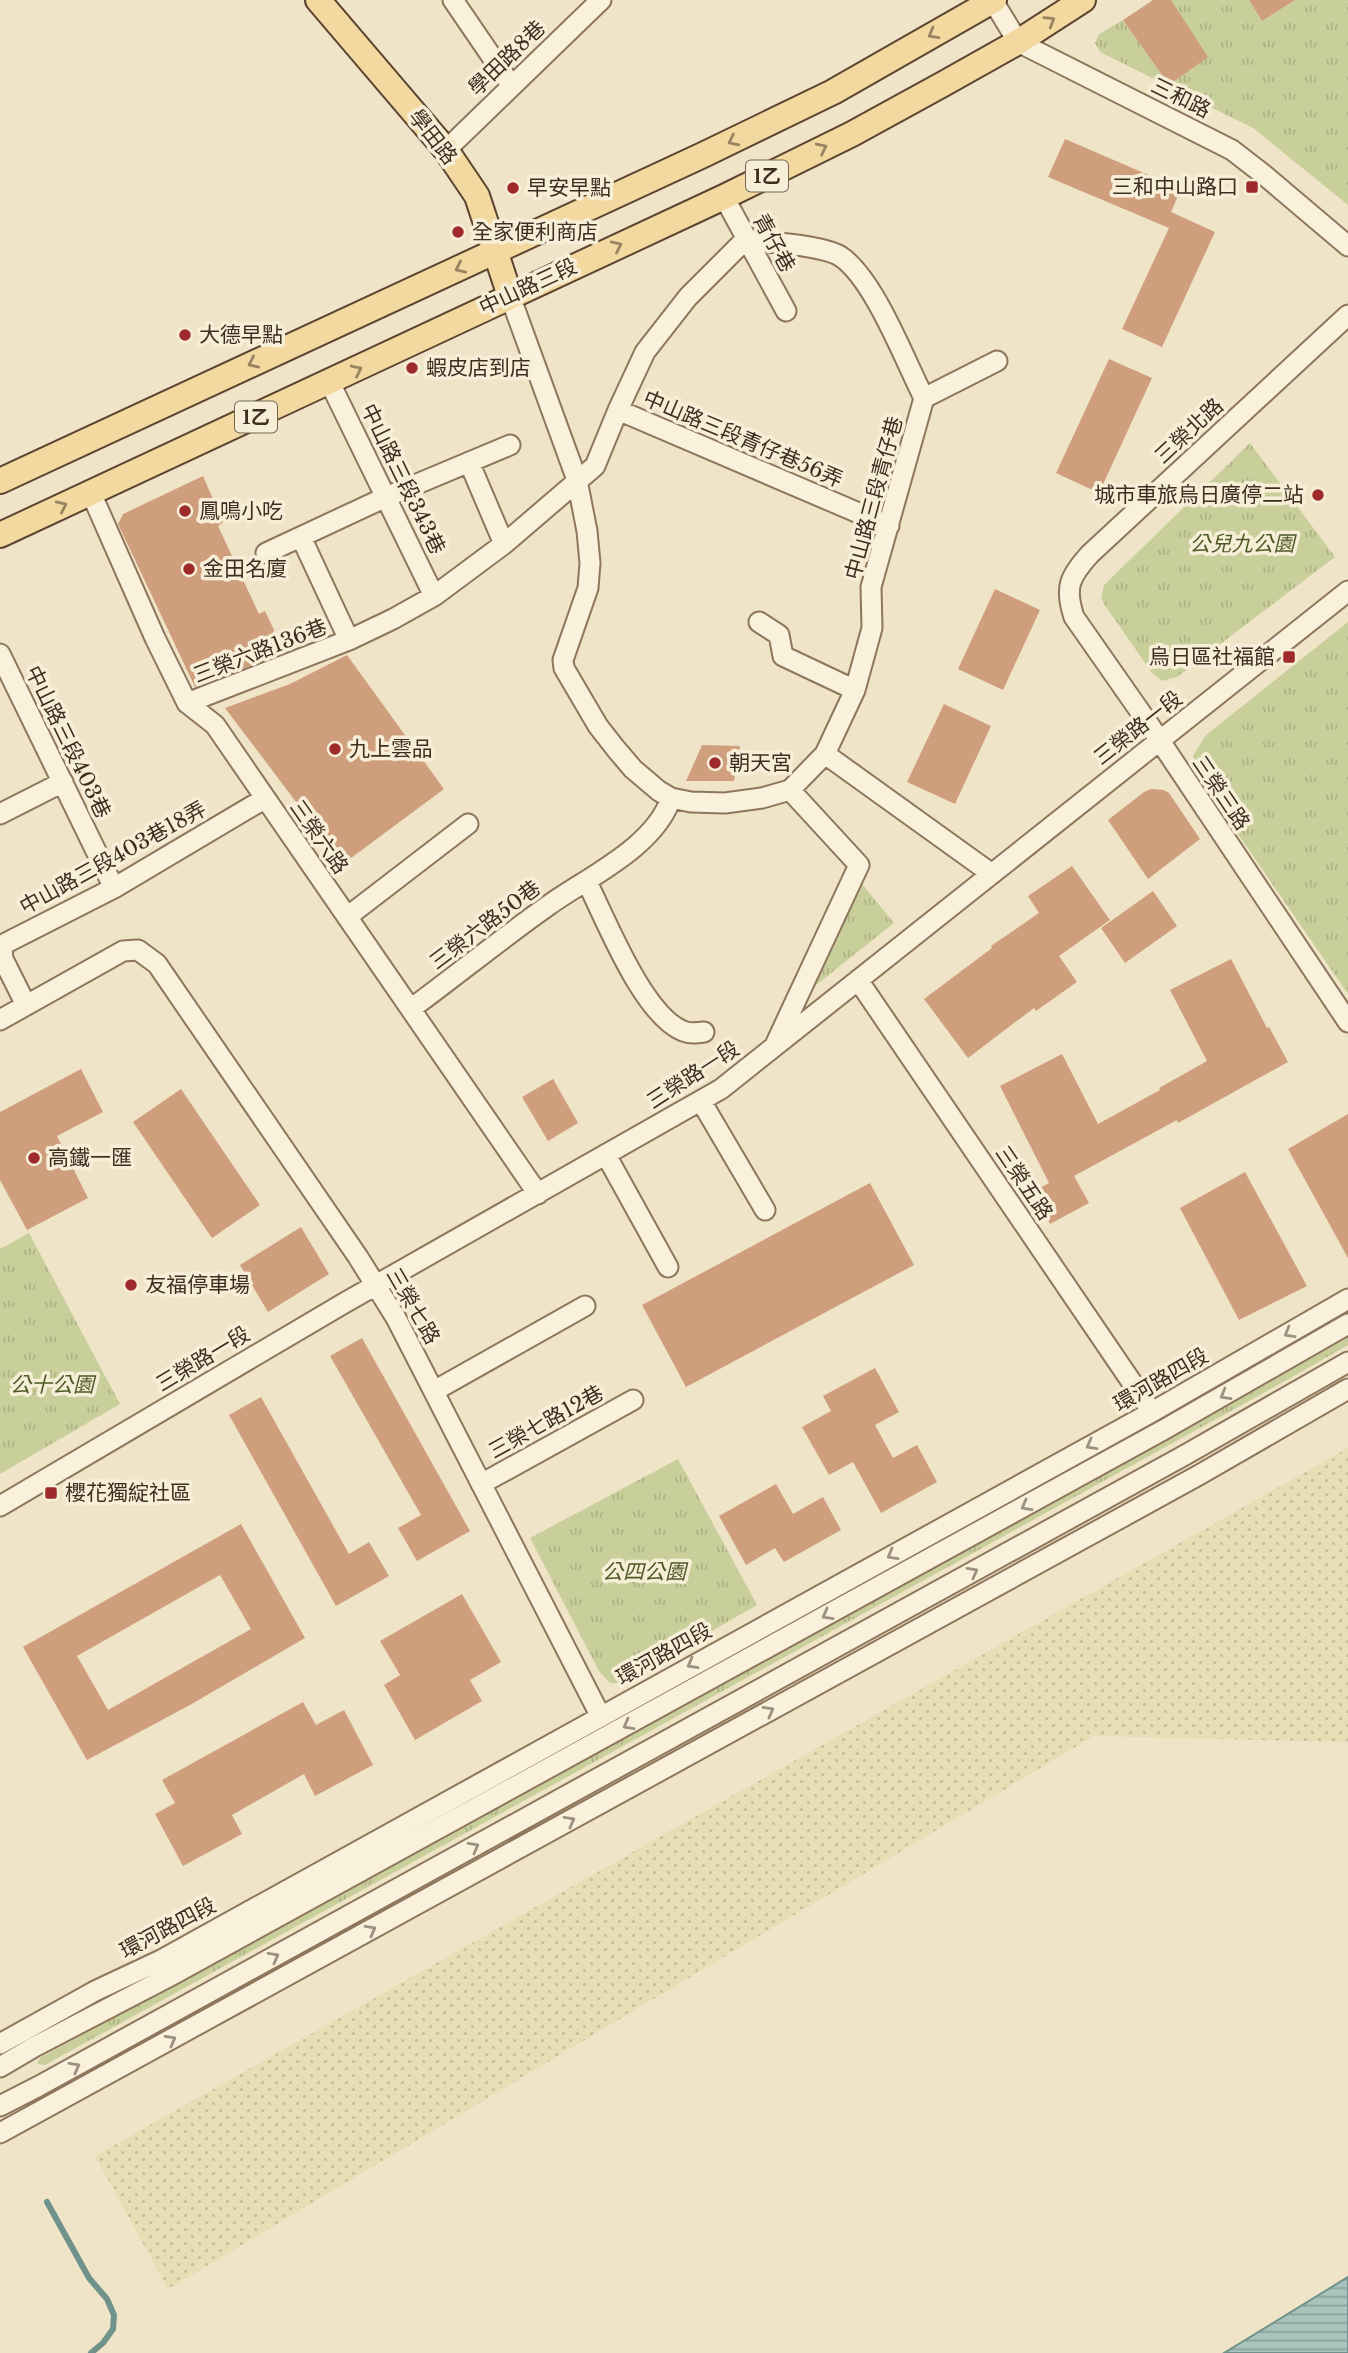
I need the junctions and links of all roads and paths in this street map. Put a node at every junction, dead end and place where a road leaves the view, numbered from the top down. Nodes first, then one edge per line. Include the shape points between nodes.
1 (318, 0) edge
2 (453, 0) edge
3 (601, 0) edge
4 (993, 0) edge
5 (1083, 0) edge
6 (1018, 42) junction
7 (511, 85) junction
8 (446, 150) junction
9 (724, 197) junction
10 (745, 240) junction
11 (1348, 246) edge
12 (496, 251) junction
13 (510, 296) junction
14 (786, 311) dead end
15 (1348, 315) edge
16 (997, 361) dead end
17 (330, 383) junction
18 (924, 398) junction
19 (618, 410) junction
20 (510, 445) dead end
21 (469, 462) junction
22 (577, 480) junction
23 (0, 481) edge
24 (91, 493) junction
25 (386, 497) junction
26 (889, 526) junction
27 (0, 535) edge
28 (301, 537) junction
29 (504, 544) junction
30 (266, 553) dead end
31 (1069, 586) joint
32 (1348, 591) edge
33 (434, 596) junction
34 (760, 622) dead end
35 (349, 640) junction
36 (0, 654) edge
37 (855, 690) junction
38 (8, 692) edge
39 (187, 704) junction
40 (1159, 740) junction
41 (825, 754) junction
42 (63, 782) junction
43 (790, 790) junction
44 (671, 798) junction
45 (264, 799) junction
46 (0, 814) edge
47 (468, 824) dead end
48 (992, 874) junction
49 (587, 882) junction
50 (114, 888) junction
51 (348, 917) junction
52 (858, 980) junction
53 (26, 1005) junction
54 (412, 1008) junction
55 (0, 1020) edge
56 (1348, 1022) edge
57 (704, 1032) dead end
58 (774, 1047) junction
59 (702, 1101) junction
60 (606, 1155) junction
61 (538, 1194) junction
62 (765, 1210) dead end
63 (668, 1267) dead end
64 (376, 1285) junction
65 (1348, 1299) edge
66 (585, 1306) dead end
67 (1348, 1324) edge
68 (1348, 1362) edge
69 (1348, 1389) edge
70 (433, 1391) junction
71 (633, 1400) dead end
72 (1152, 1412) junction
73 (481, 1483) junction
74 (0, 1506) edge
75 (600, 1715) junction
76 (0, 2044) edge
77 (0, 2068) edge
78 (7, 2102) edge
79 (26, 2120) junction
80 (0, 2133) edge

1 - 8 main road, 學田路
2 - 7 street
3 - 7 street, 學田路8巷
4 - 6 street
4 -> 12 main road, 1乙 via 833,92
6 -> 5 main road, 中山路三段 / 1乙
9 -> 6 main road, 中山路三段 / 1乙 via 852,134
6 - 11 street, 三和路 via 1232,150
7 - 8 street, 學田路8巷
8 - 12 main road, 學田路 via 477,196
9 - 10 street, 青仔巷
13 -> 9 main road, 中山路三段 / 1乙
10 - 14 street, 青仔巷
10 - 18 street, 中山路三段青仔巷 via 838,255 861,275
10 - 19 street via 688,297 645,352
12 - 13 main road, 學田路
12 -> 23 main road, 1乙
17 -> 13 main road, 中山路三段 / 1乙
13 - 22 street
15 - 31 street, 三榮北路 via 1090,554
16 - 18 street
17 - 24 main road, 中山路三段 / 1乙
17 - 25 street, 中山路三段343巷
18 - 26 street, 中山路三段青仔巷
19 - 22 street via 595,466
19 - 26 street, 中山路三段青仔巷56弄
20 - 21 street
21 - 25 street
21 - 29 street
22 - 29 street, 三榮六路136巷
22 - 44 street via 587,531 589,576 564,667 616,749 633,769
27 -> 24 main road, 中山路三段 / 1乙
24 - 39 street, 三榮六路
25 - 28 street
25 - 33 street, 中山路三段343巷
26 - 37 street, 中山路三段青仔巷 via 872,587 872,628
28 - 30 street
28 - 35 street
29 - 33 street, 三榮六路136巷
31 - 40 street, 三榮三路 via 1074,617
32 - 40 street, 三榮路一段
33 - 35 street, 三榮六路136巷
34 - 37 street via 779,635 783,656
35 - 39 street, 三榮六路136巷
36 - 38 street, 中山路三段403巷
37 - 41 street, 中山路三段青仔巷
38 - 42 street, 中山路三段403巷
39 - 45 street, 三榮六路 via 215,725
40 - 48 street, 三榮路一段
40 - 56 street, 三榮三路
41 - 43 street, 中山路三段青仔巷
41 - 48 street
42 - 46 street
42 - 50 street, 中山路三段403巷
43 - 44 street via 725,803
43 - 58 street via 859,865
44 - 49 street, 三榮六路50巷 via 659,823
45 - 50 street, 中山路三段403巷18弄
45 - 51 street, 三榮六路
47 - 51 street
48 - 52 street, 三榮路一段
49 - 54 street, 三榮六路50巷 via 551,903
49 - 57 street via 641,988 660,1013 680,1030
50 - 53 street, 中山路三段403巷18弄 via 2,948
51 - 54 street, 三榮六路
52 - 58 street, 三榮路一段
52 - 72 street, 三榮五路
53 - 55 street
53 - 64 street, 三榮七路 via 123,951 138,950 157,964
54 - 61 street, 三榮六路
58 - 59 street, 三榮路一段
59 - 60 street, 三榮路一段
59 - 62 street
60 - 61 street, 三榮路一段
60 - 63 street
61 - 64 street, 三榮路一段
64 - 70 street, 三榮七路
64 - 74 street, 三榮路一段
65 -> 72 street, 環河路四段
66 - 70 street
67 -> 77 street, 環河路四段
78 -> 68 street
79 -> 69 street via 1175,1489
70 - 73 street, 三榮七路
71 - 73 street, 三榮七路12巷
72 -> 75 street, 環河路四段
73 - 75 street, 三榮七路
75 - 76 street, 環河路四段 via 161,1960
77 - 78 street
78 - 79 street
79 - 80 street

